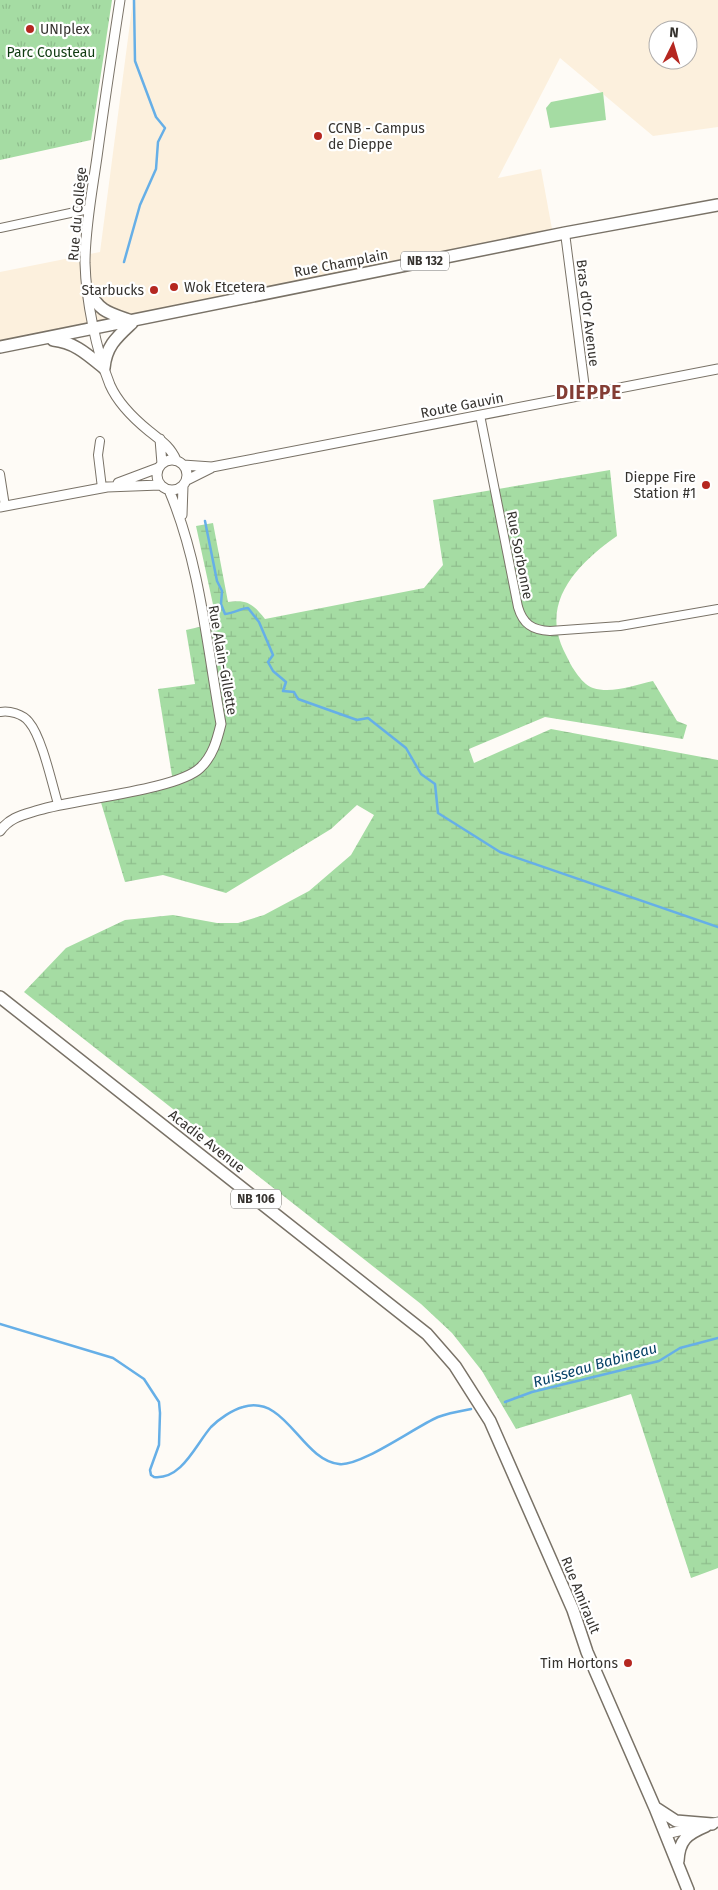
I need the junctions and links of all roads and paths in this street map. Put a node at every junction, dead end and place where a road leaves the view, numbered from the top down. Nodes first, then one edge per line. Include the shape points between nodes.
1 (120, 0) edge
2 (718, 205) edge
3 (89, 209) junction
4 (0, 228) edge
5 (565, 234) junction
6 (88, 289) junction
7 (134, 322) junction
8 (94, 329) junction
9 (44, 339) junction
10 (0, 347) edge
11 (104, 368) junction
12 (718, 370) edge
13 (586, 396) junction
14 (480, 415) junction
15 (160, 439) junction
16 (100, 441) dead end
17 (180, 462) junction
18 (160, 466) junction
19 (212, 467) junction
20 (0, 474) edge
21 (185, 483) junction
22 (160, 485) junction
23 (105, 487) junction
24 (169, 490) junction
25 (3, 507) edge
26 (182, 520) junction
27 (718, 609) edge
28 (0, 712) edge
29 (58, 804) junction
30 (0, 830) edge
31 (0, 996) edge
32 (490, 1422) joint
33 (655, 1808) junction
34 (715, 1823) edge
35 (666, 1834) junction
36 (678, 1865) junction
37 (688, 1890) edge

1 - 3 street, Rue du Collège
2 - 5 main road, Rue Champlain / NB 132
3 - 4 street
3 - 6 street, Rue du Collège via 85,263
5 - 7 main road, Rue Champlain / NB 132
5 - 13 street, Bras d'Or Avenue
6 - 7 main road via 103,310
6 - 8 street, Rue du Collège
7 - 8 main road, Rue Champlain / NB 132
7 - 11 main road via 111,343 105,353
8 - 9 main road, Rue Champlain / NB 132
8 - 11 street, Rue du Collège
9 - 10 main road, Rue Champlain / NB 132
9 - 11 main road via 66,342
11 - 15 street, Rue du Collège via 121,403
12 - 13 street, Route Gauvin
13 - 14 street, Route Gauvin
14 - 19 street, Route Gauvin
14 - 27 street, Rue Sorbonne via 518,607 521,618 529,626 538,631 620,626
15 - 17 street, Rue du Collège
15 - 18 street
16 - 23 street via 98,455
17 - 18 street
17 - 19 street, Route Gauvin
17 - 21 street via 187,472
18 - 22 street via 156,477
18 - 23 street
19 - 21 street, Route Gauvin
20 - 25 street
21 - 24 street via 179,489
21 - 26 street, Rue Alain-Gillette
22 - 23 street
22 - 24 street
23 - 25 street
24 - 26 street, Rue Alain-Gillette
26 - 29 street, Rue Alain-Gillette via 221,724 214,748 200,769 173,782
28 - 29 street via 19,714 29,722
29 - 30 street, Rue Alain-Gillette via 8,820
31 - 32 main road, Acadie Avenue / NB 106 via 427,1334 455,1366
32 - 33 main road, Rue Amirault / NB 106
33 - 34 main road via 676,1821
33 - 35 main road, Rue Amirault / NB 106
34 - 35 street
34 - 36 main road via 683,1838
35 - 36 main road, Rue Amirault / NB 106
36 - 37 main road, Rue Amirault / NB 106

